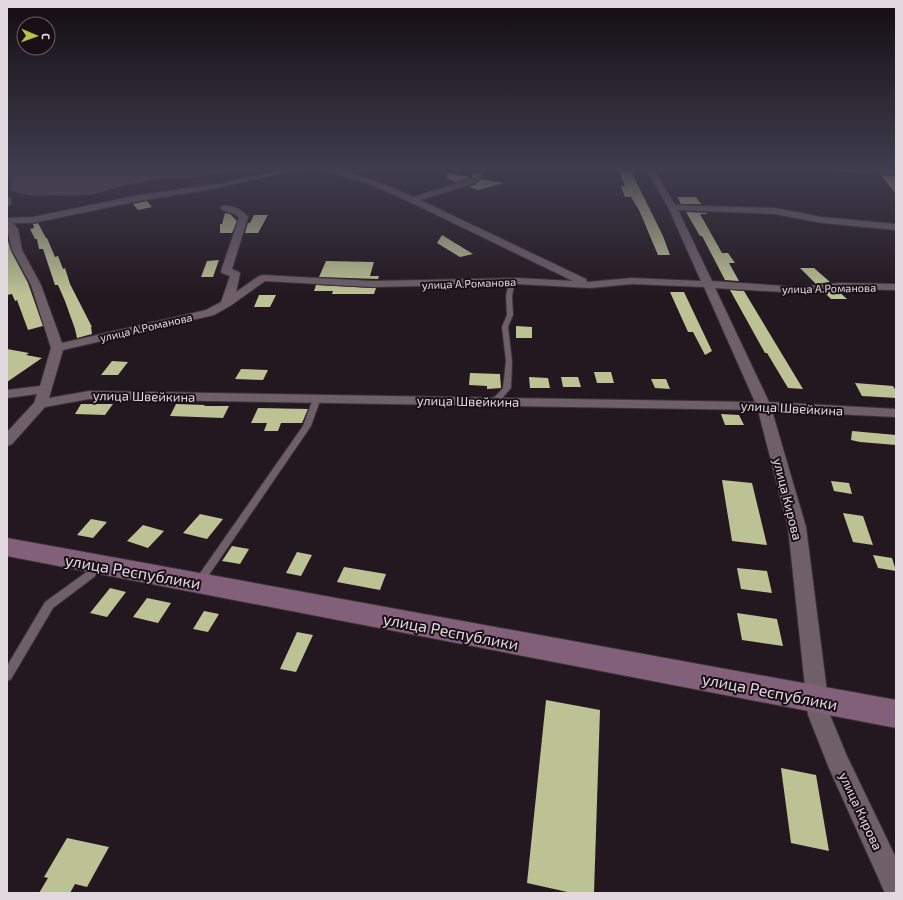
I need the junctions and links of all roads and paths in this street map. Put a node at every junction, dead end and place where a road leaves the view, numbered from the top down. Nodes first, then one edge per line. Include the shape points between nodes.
1 (76, 211) edge
2 (235, 211) edge
3 (437, 211) edge
4 (674, 211) edge
5 (775, 211) edge
6 (9, 224) edge
7 (896, 227) edge
8 (512, 281) junction
9 (706, 284) junction
10 (590, 285) junction
11 (896, 287) edge
12 (226, 304) junction
13 (57, 348) junction
14 (46, 389) junction
15 (7, 394) edge
16 (317, 398) junction
17 (494, 402) junction
18 (40, 404) junction
19 (764, 406) junction
20 (896, 413) edge
21 (7, 442) edge
22 (7, 547) edge
23 (99, 566) junction
24 (198, 583) junction
25 (7, 676) edge
26 (816, 699) junction
27 (896, 714) edge
28 (896, 887) edge

1 - 6 street
2 - 12 street via 244,217 226,271 235,274
3 - 10 street
4 - 9 street, улица Кирова
5 - 7 street via 822,220
6 - 13 street via 17,250 36,285
8 - 10 street, улица А.Романова
8 - 12 street, улица А.Романова via 372,284 263,278
8 - 17 lane via 508,296 510,315 504,328 509,361 507,388
9 - 10 street, улица А.Романова via 632,281
9 - 11 street, улица А.Романова via 800,290 839,286
9 - 19 street, улица Кирова
12 - 13 street, улица А.Романова via 210,312
13 - 14 street
14 - 15 street
14 - 18 street
16 - 17 street, улица Швейкина
16 - 18 street, улица Швейкина via 89,395
16 - 24 lane via 307,426
17 - 19 street, улица Швейкина
18 - 21 street
19 - 20 street, улица Швейкина
19 - 26 street, улица Кирова via 797,527
22 - 23 main road, улица Республики
23 - 24 main road, улица Республики
23 - 25 lane via 49,605
24 - 26 main road, улица Республики
26 - 27 main road, улица Республики
26 - 28 street, улица Кирова via 818,715 837,760

